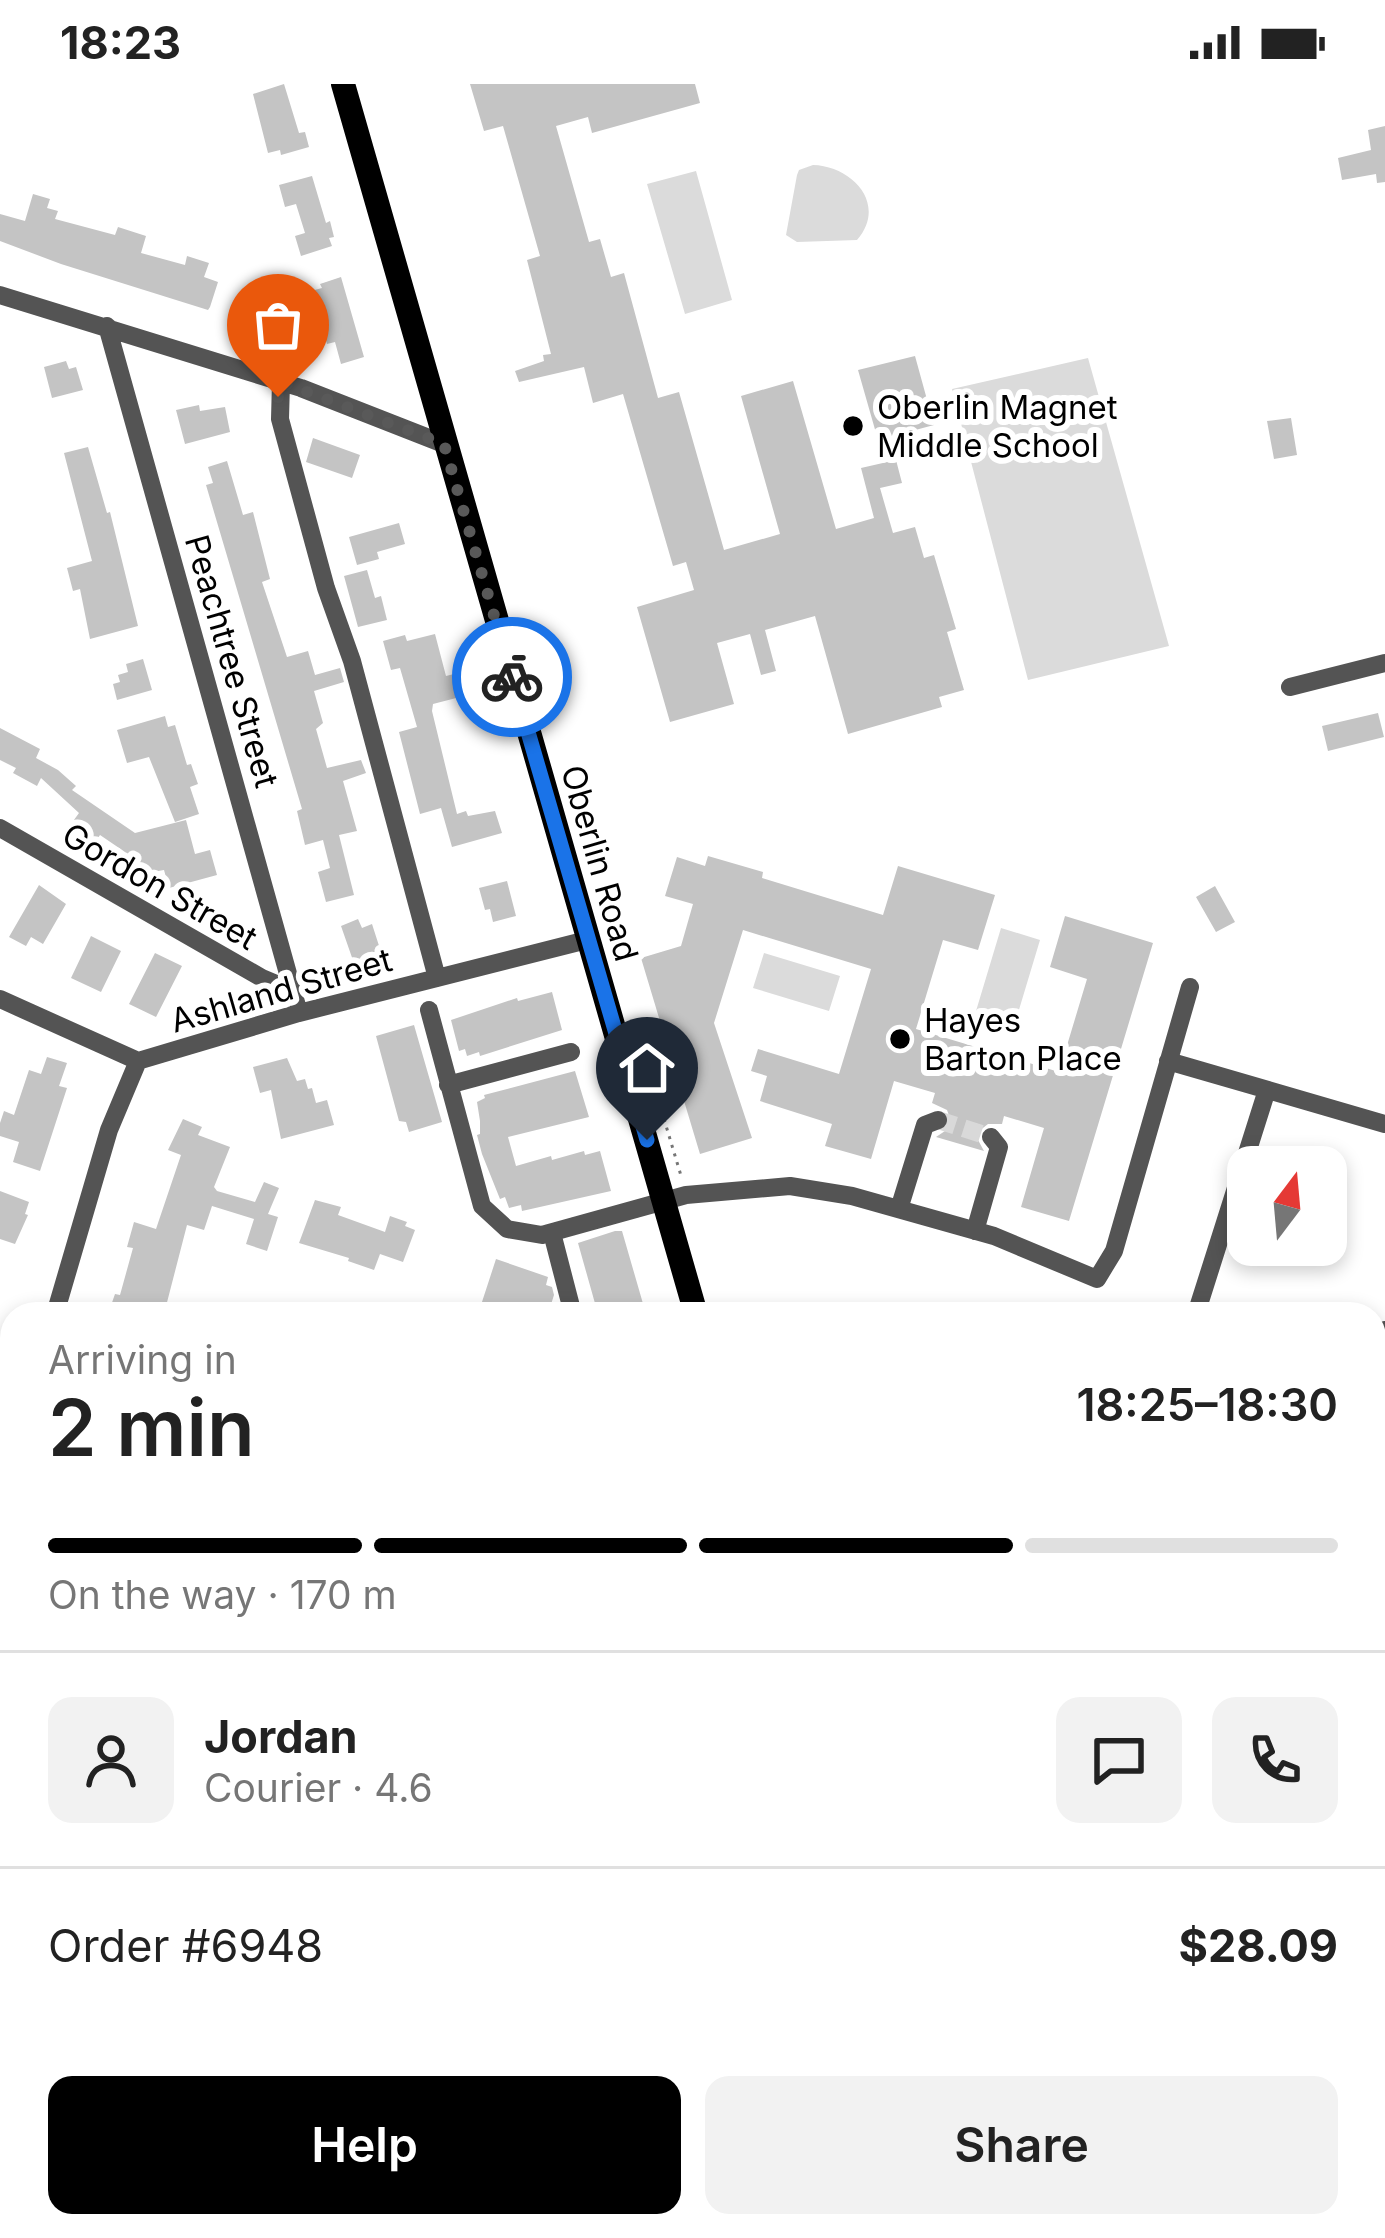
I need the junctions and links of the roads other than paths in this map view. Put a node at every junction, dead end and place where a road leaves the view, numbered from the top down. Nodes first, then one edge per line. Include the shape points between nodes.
1 (343, 84) edge
2 (0, 295) edge
3 (107, 326) junction
4 (281, 382) junction
5 (444, 444) junction
6 (1385, 663) edge
7 (1291, 687) dead end
8 (0, 828) edge
9 (587, 940) junction
10 (437, 978) junction
11 (1190, 987) dead end
12 (293, 991) junction
13 (0, 999) edge
14 (428, 1010) dead end
15 (298, 1013) junction
16 (571, 1052) dead end
17 (1168, 1060) junction
18 (138, 1061) junction
19 (448, 1085) junction
20 (1267, 1090) junction
21 (938, 1120) dead end
22 (1385, 1124) edge
23 (991, 1137) dead end
24 (665, 1200) junction
25 (899, 1210) junction
26 (975, 1231) junction
27 (552, 1233) junction
28 (59, 1302) edge
29 (570, 1302) edge
30 (693, 1302) edge
31 (1200, 1302) edge

1 - 5 main road, Oberlin Road
2 - 3 street
3 - 4 street
3 - 12 street, Peachtree Street
4 - 5 street
4 - 10 street via 280,419
5 - 9 main road, Oberlin Road
6 - 7 street
8 - 12 street, Gordon Street
9 - 10 street, Ashland Street
9 - 24 main road, Oberlin Road
10 - 15 street, Ashland Street
11 - 17 street
12 - 15 street, Peachtree Street
13 - 18 street, Ashland Street
14 - 19 street
15 - 18 street, Ashland Street
16 - 19 street
17 - 20 street
17 - 26 street via 1114,1251 1097,1279
18 - 28 street
19 - 27 street via 482,1206 507,1228
20 - 22 street
20 - 31 street
21 - 25 street via 925,1125
23 - 26 street via 999,1147
24 - 25 street via 790,1186
24 - 27 street
24 - 30 main road, Oberlin Road
25 - 26 street
27 - 29 street

